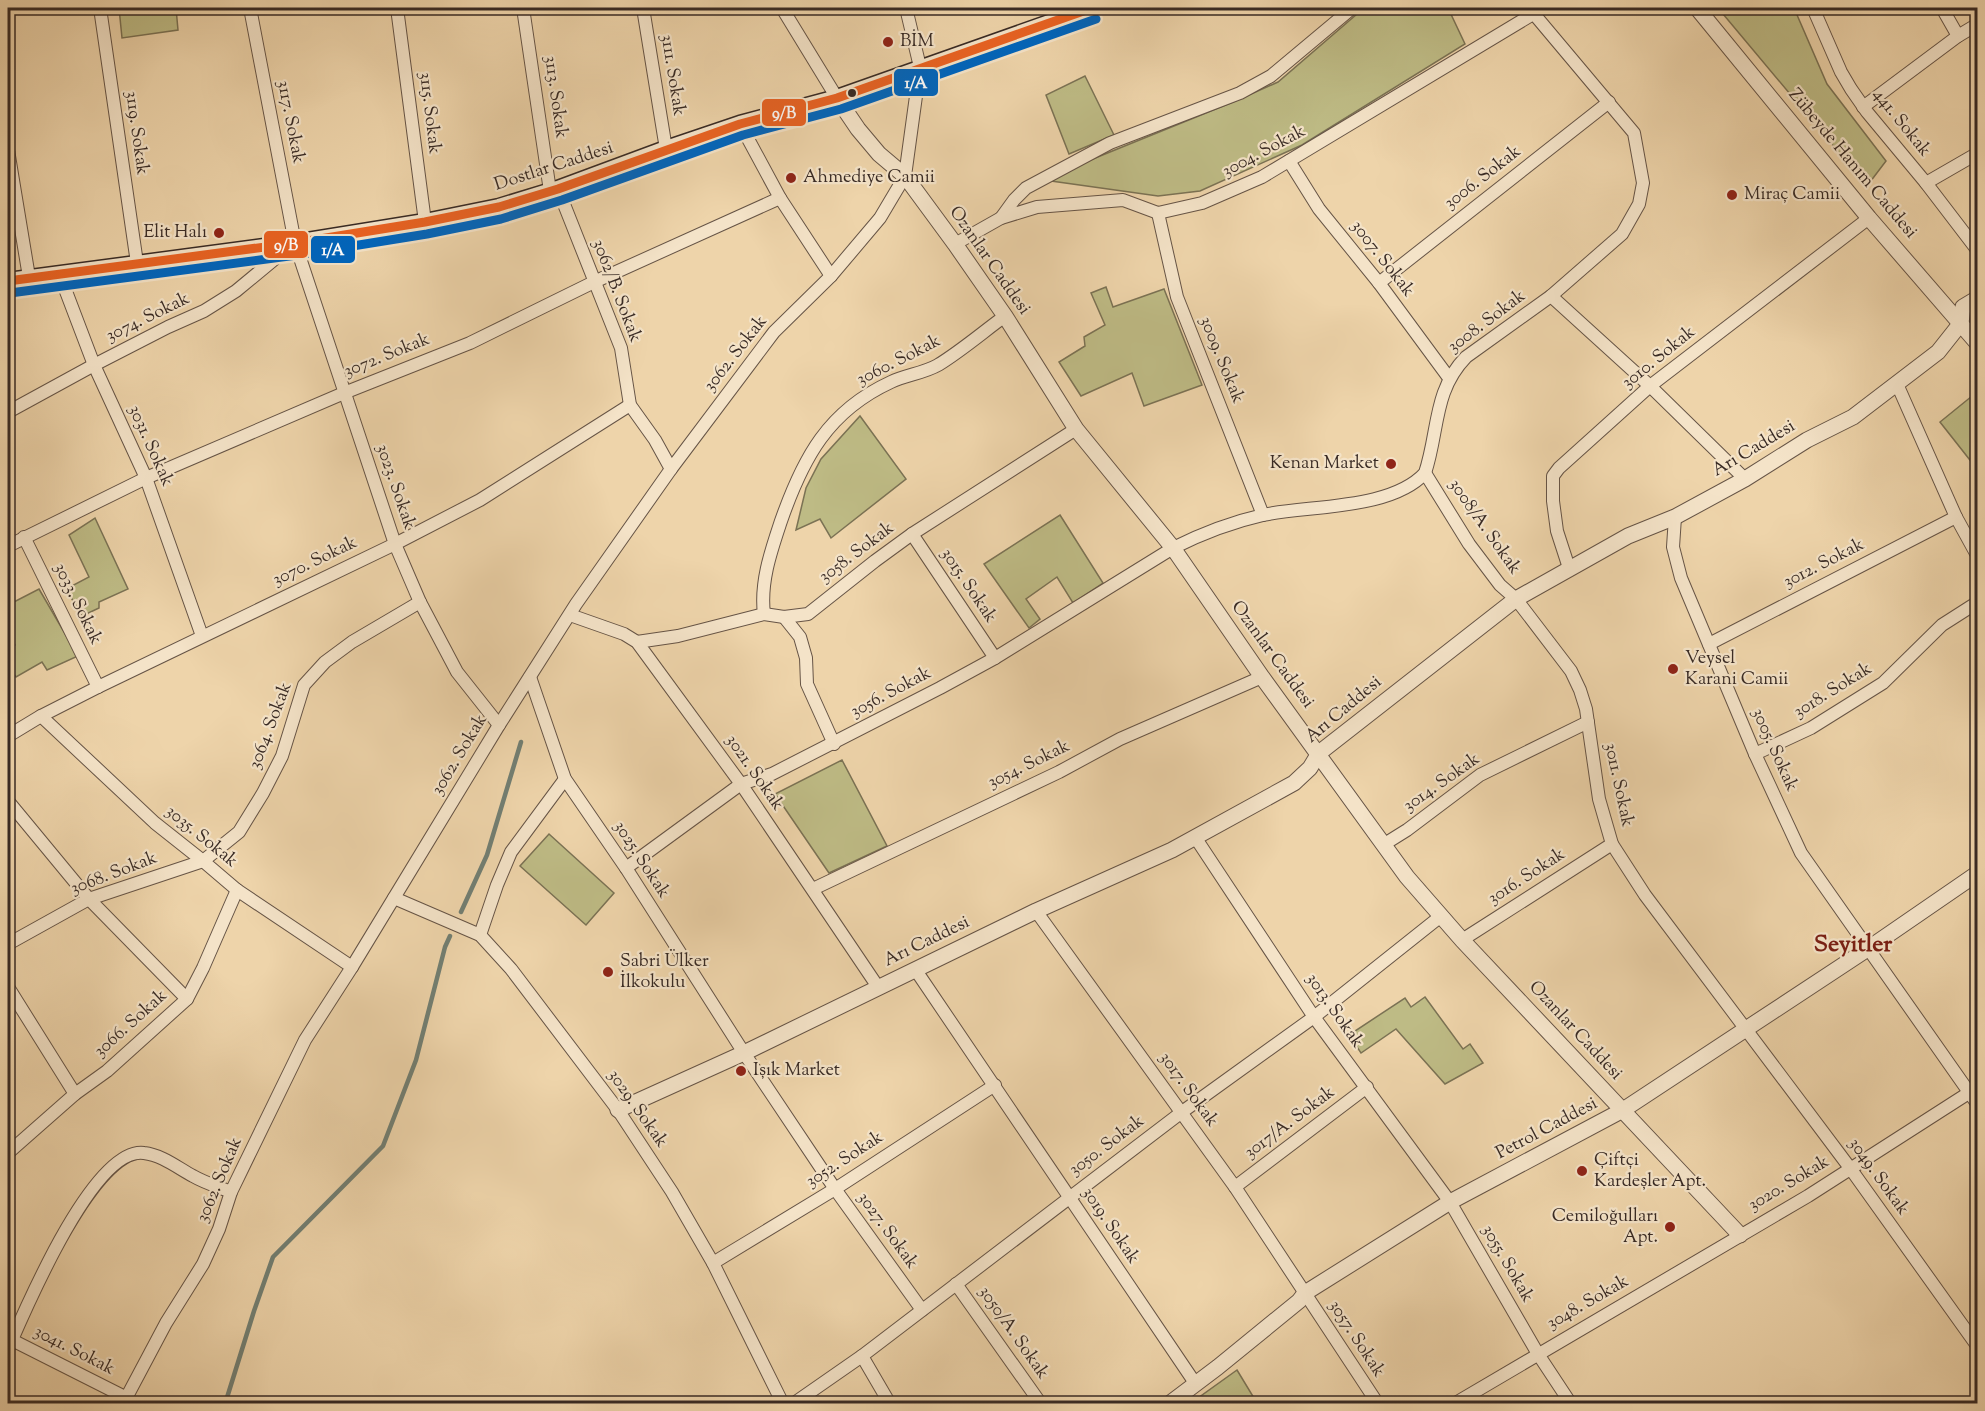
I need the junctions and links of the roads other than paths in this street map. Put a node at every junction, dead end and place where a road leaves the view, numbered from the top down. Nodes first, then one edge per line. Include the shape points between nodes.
1 (100, 8) edge
2 (250, 8) edge
3 (397, 8) edge
4 (523, 8) edge
5 (643, 8) edge
6 (782, 8) edge
7 (906, 8) edge
8 (1092, 8) edge
9 (1356, 8) edge
10 (1697, 8) edge
11 (1813, 8) edge
12 (1942, 8) edge
13 (1531, 11) edge
14 (1977, 24) edge
15 (1958, 36) junction
16 (920, 67) junction
17 (837, 98) junction
18 (1610, 102) junction
19 (1863, 107) junction
20 (740, 124) junction
21 (666, 149) junction
22 (8, 150) edge
23 (1977, 153) edge
24 (1289, 161) junction
25 (905, 176) junction
26 (1926, 183) junction
27 (554, 190) junction
28 (780, 198) junction
29 (1158, 213) junction
30 (1001, 218) junction
31 (1869, 218) junction
32 (424, 222) junction
33 (295, 243) junction
34 (955, 244) junction
35 (1977, 251) edge
36 (137, 263) junction
37 (59, 273) junction
38 (831, 276) junction
39 (29, 277) junction
40 (8, 281) edge
41 (594, 282) junction
42 (1379, 283) junction
43 (1551, 296) junction
44 (1977, 298) edge
45 (1005, 316) junction
46 (1961, 322) junction
47 (1977, 344) edge
48 (94, 365) junction
49 (1449, 378) junction
50 (1897, 384) junction
51 (1650, 386) junction
52 (344, 393) junction
53 (630, 405) junction
54 (8, 412) edge
55 (1076, 429) junction
56 (672, 469) junction
57 (1425, 474) junction
58 (146, 478) junction
59 (1745, 479) junction
60 (1263, 515) junction
61 (1675, 517) junction
62 (1956, 517) junction
63 (912, 534) junction
64 (24, 537) junction
65 (395, 544) junction
66 (8, 546) edge
67 (1173, 549) junction
68 (1977, 557) edge
69 (1569, 568) junction
70 (1516, 599) junction
71 (420, 602) junction
72 (1977, 602) edge
73 (764, 614) junction
74 (570, 615) junction
75 (784, 617) junction
76 (202, 636) junction
77 (637, 642) junction
78 (1709, 644) junction
79 (995, 658) junction
80 (530, 677) junction
81 (1262, 677) junction
82 (98, 687) junction
83 (41, 716) junction
84 (1588, 722) junction
85 (499, 724) junction
86 (8, 736) edge
87 (834, 744) junction
88 (1319, 753) junction
89 (1755, 754) junction
90 (565, 779) junction
91 (741, 784) junction
92 (8, 801) edge
93 (1196, 837) junction
94 (1612, 844) junction
95 (1383, 845) junction
96 (203, 861) junction
97 (626, 868) junction
98 (1977, 873) edge
99 (237, 890) junction
100 (813, 890) junction
101 (394, 898) junction
102 (89, 899) junction
103 (1036, 911) junction
104 (1441, 916) junction
105 (480, 935) junction
106 (1462, 940) junction
107 (8, 944) edge
108 (1869, 948) junction
109 (352, 967) junction
110 (915, 969) junction
111 (8, 987) edge
112 (878, 987) junction
113 (187, 999) junction
114 (1314, 1017) junction
115 (1745, 1030) junction
116 (744, 1053) junction
117 (995, 1085) junction
118 (1367, 1087) junction
119 (1973, 1090) edge
120 (75, 1094) junction
121 (1977, 1105) edge
122 (618, 1110) junction
123 (1623, 1110) junction
124 (1182, 1112) junction
125 (8, 1153) edge
126 (1850, 1168) junction
127 (1235, 1187) junction
128 (835, 1189) junction
129 (231, 1192) junction
130 (1068, 1198) junction
131 (1450, 1202) junction
132 (1740, 1234) junction
133 (713, 1263) junction
134 (956, 1284) junction
135 (1305, 1293) junction
136 (922, 1310) junction
137 (9, 1342) edge
138 (1977, 1347) edge
139 (1538, 1353) junction
140 (862, 1356) junction
141 (1196, 1383) junction
142 (124, 1400) edge
143 (783, 1404) edge
144 (793, 1404) edge
145 (890, 1404) edge
146 (1041, 1404) edge
147 (1169, 1404) edge
148 (1377, 1404) edge
149 (1454, 1404) edge
150 (1571, 1404) edge

1 - 36 street, 3119. Sokak
2 - 33 street, 3117. Sokak
3 - 32 street, 3115. Sokak
4 - 27 street, 3113. Sokak
5 - 21 street, 3111. Sokak
6 - 17 street
7 - 16 street
8 - 16 main road, Dostlar Caddesi
9 - 30 street via 1271,76 1240,93 1110,143 1026,188
10 - 31 street, Zübeyde Hanım Caddesi
11 - 19 street, 441. Sokak via 1841,72
12 - 15 street
13 - 18 street, 3008. Sokak
13 - 24 street, 3004. Sokak
14 - 15 street
15 - 19 street
16 - 17 main road, Dostlar Caddesi
16 - 25 street
17 - 20 main road, Dostlar Caddesi
17 - 25 street, Ozanlar Caddesi via 879,154
18 - 42 street, 3006. Sokak
18 - 43 street, 3008. Sokak via 1634,133 1643,183 1639,204 1622,234
19 - 26 street, 441. Sokak
20 - 21 main road, Dostlar Caddesi
20 - 28 street
21 - 27 main road, Dostlar Caddesi
22 - 39 street
23 - 26 street
24 - 29 street, 3004. Sokak via 1202,203
24 - 42 street, 3007. Sokak via 1319,209
25 - 34 street, Ozanlar Caddesi
25 - 38 street, 3062. Sokak via 880,218
26 - 35 street, 441. Sokak
27 - 32 main road, Dostlar Caddesi via 499,207
27 - 41 street, 3062/B. Sokak
28 - 38 street
28 - 41 street, 3072. Sokak
29 - 30 street via 1123,200 1037,207
29 - 60 street, 3009. Sokak via 1177,297
30 - 34 street
31 - 46 street, Zübeyde Hanım Caddesi
31 - 51 street, 3010. Sokak
32 - 33 main road, Dostlar Caddesi
33 - 36 main road, Dostlar Caddesi
33 - 48 street, 3074. Sokak via 236,291 204,311
33 - 52 street, 3023. Sokak
34 - 45 street, Ozanlar Caddesi
36 - 37 main road, Dostlar Caddesi
37 - 39 main road, Dostlar Caddesi
37 - 48 street, 3031. Sokak
38 - 56 street, 3062. Sokak via 774,332
39 - 40 main road, Dostlar Caddesi
41 - 52 street, 3072. Sokak via 470,343
41 - 53 street, 3062/B. Sokak via 621,348
42 - 49 street, 3007. Sokak
43 - 49 street, 3008. Sokak via 1466,357
43 - 51 street
44 - 46 street, Arı Caddesi via 1963,306
45 - 55 street, Ozanlar Caddesi
45 - 73 street, 3060. Sokak via 937,366 867,394 835,420 815,446 794,485 771,549 762,595
46 - 47 street, Zübeyde Hanım Caddesi
46 - 50 street, Arı Caddesi via 1938,352
48 - 54 street, 3074. Sokak
48 - 58 street, 3031. Sokak
49 - 57 street, 3008. Sokak
50 - 59 street, Arı Caddesi via 1853,417
50 - 62 street
51 - 59 street
51 - 69 street, 3010. Sokak via 1553,476 1557,531
52 - 58 street, 3072. Sokak
52 - 65 street, 3023. Sokak
53 - 56 street, 3062/B. Sokak
53 - 65 street, 3070. Sokak via 480,500
55 - 63 street, 3058. Sokak
55 - 67 street, Ozanlar Caddesi
56 - 74 street, 3062. Sokak
57 - 60 street via 1418,482 1392,494 1342,506
57 - 70 street, 3008/A. Sokak via 1469,544 1500,585
58 - 64 street, 3072. Sokak
58 - 76 street, 3031. Sokak
59 - 61 street, Arı Caddesi
60 - 67 street via 1200,534
61 - 69 street, Arı Caddesi via 1628,536
61 - 78 street, 3005. Sokak via 1672,547 1676,563
62 - 68 street
62 - 78 street, 3012. Sokak
63 - 75 street, 3058. Sokak via 808,614
63 - 79 street, 3015. Sokak
64 - 66 street, 3072. Sokak
64 - 82 street, 3033. Sokak
65 - 71 street, 3023. Sokak
65 - 76 street, 3070. Sokak
67 - 79 street, 3056. Sokak
67 - 81 street, Ozanlar Caddesi
69 - 70 street, Arı Caddesi
70 - 84 street, 3011. Sokak via 1571,671
70 - 88 street, Arı Caddesi
71 - 85 street, 3023. Sokak via 457,672
71 - 96 street, 3064. Sokak via 352,642 325,662 304,685 282,756 263,793 239,832
72 - 89 street, 3018. Sokak via 1942,625 1883,683 1811,728
73 - 75 street, 3058. Sokak
73 - 77 street, 3058. Sokak
74 - 77 street, 3021. Sokak
74 - 80 street, 3062. Sokak
75 - 87 street via 800,637 807,684
76 - 82 street, 3070. Sokak
77 - 91 street, 3021. Sokak
78 - 89 street, 3005. Sokak
79 - 87 street, 3056. Sokak
80 - 85 street, 3062. Sokak
80 - 90 street, 3025. Sokak
81 - 88 street, Ozanlar Caddesi
81 - 100 street, 3054. Sokak via 1120,739
82 - 83 street, 3070. Sokak
83 - 86 street, 3070. Sokak
83 - 96 street, 3035. Sokak via 155,823
84 - 94 street, 3011. Sokak via 1599,799
84 - 95 street, 3014. Sokak via 1480,775
85 - 101 street, 3062. Sokak
87 - 91 street, 3056. Sokak via 772,774
88 - 93 street, Arı Caddesi via 1294,783
88 - 95 street, Ozanlar Caddesi
89 - 108 street, 3005. Sokak via 1801,853
90 - 97 street, 3025. Sokak
90 - 105 street via 512,852
91 - 97 street, 3056. Sokak
91 - 100 street, 3021. Sokak
92 - 102 street
93 - 103 street, Arı Caddesi
93 - 114 street, 3013. Sokak
94 - 106 street, 3016. Sokak
94 - 115 street, 3011. Sokak
95 - 104 street, Ozanlar Caddesi
96 - 99 street, 3035. Sokak
96 - 102 street, 3068. Sokak
97 - 116 street, 3025. Sokak
98 - 108 street, Petrol Caddesi
99 - 109 street, 3035. Sokak
99 - 113 street, 3066. Sokak
100 - 112 street, 3021. Sokak
101 - 105 street, 3029. Sokak
101 - 109 street, 3062. Sokak
102 - 107 street, 3068. Sokak
102 - 113 street
103 - 110 street, Arı Caddesi
103 - 124 street, 3017. Sokak
104 - 106 street, Ozanlar Caddesi
104 - 114 street, 3050. Sokak
105 - 122 street, 3029. Sokak
106 - 123 street, Ozanlar Caddesi
108 - 115 street, Petrol Caddesi
108 - 119 street, 3005. Sokak
109 - 129 street, 3062. Sokak via 305,1040
110 - 112 street, Arı Caddesi
110 - 117 street, 3019. Sokak
111 - 120 street
112 - 116 street, Arı Caddesi
113 - 120 street, 3066. Sokak via 107,1071
114 - 118 street, 3013. Sokak
114 - 124 street, 3050. Sokak
115 - 123 street, Petrol Caddesi
115 - 126 street, 3049. Sokak
116 - 122 street, Arı Caddesi
116 - 128 street, 3027. Sokak
117 - 128 street, 3052. Sokak
117 - 130 street, 3019. Sokak
118 - 127 street, 3017/A. Sokak
118 - 131 street, 3013. Sokak
119 - 121 street, 3005. Sokak
119 - 126 street, 3020. Sokak
120 - 125 street, 3066. Sokak
122 - 133 street, 3029. Sokak
123 - 131 street, Petrol Caddesi
123 - 132 street, Ozanlar Caddesi
124 - 127 street, 3017. Sokak
124 - 130 street, 3050. Sokak
126 - 132 street, 3020. Sokak
126 - 138 street, 3049. Sokak
127 - 135 street, 3017. Sokak
128 - 133 street, 3052. Sokak
128 - 136 street, 3027. Sokak
129 - 137 street via 142,1152 125,1158 86,1197 59,1239
129 - 142 street, 3062. Sokak via 203,1264
130 - 134 street, 3050. Sokak
130 - 141 street, 3019. Sokak
131 - 135 street, Petrol Caddesi
131 - 139 street, 3055. Sokak
132 - 139 street, 3048. Sokak
133 - 143 street, 3029. Sokak
134 - 136 street, 3050. Sokak
134 - 146 street, 3050/A. Sokak
135 - 141 street, Petrol Caddesi
135 - 148 street, 3057. Sokak
136 - 140 street, 3050. Sokak
137 - 142 street, 3041. Sokak
139 - 149 street, 3048. Sokak
139 - 150 street, 3055. Sokak
140 - 144 street, 3050. Sokak
140 - 145 street
141 - 147 street, Petrol Caddesi

